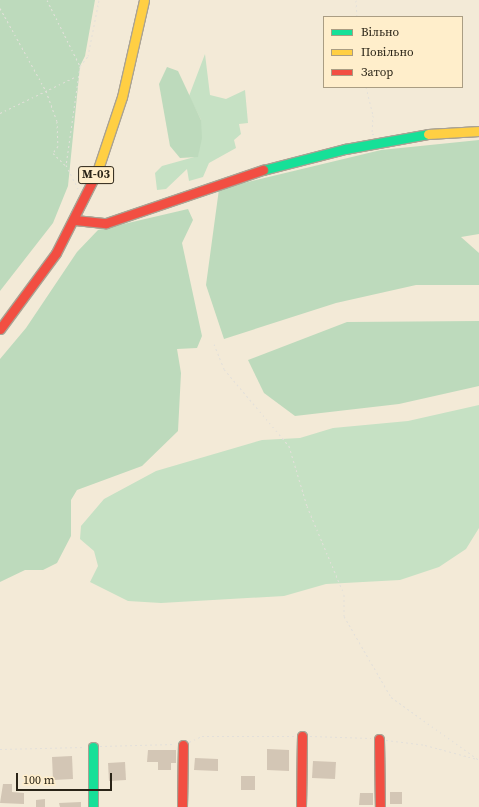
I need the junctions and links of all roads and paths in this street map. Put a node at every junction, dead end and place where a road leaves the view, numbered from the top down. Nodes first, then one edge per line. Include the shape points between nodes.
1 (47, 0) edge
2 (99, 0) edge
3 (144, 0) edge
4 (356, 0) edge
5 (0, 8) edge
6 (357, 16) edge
7 (80, 66) junction
8 (77, 76) junction
9 (366, 88) edge
10 (46, 91) junction
11 (0, 113) edge
12 (479, 131) edge
13 (377, 142) junction
14 (66, 165) junction
15 (78, 190) dead end
16 (75, 220) junction
17 (0, 329) edge
18 (214, 344) dead end
19 (302, 736) junction
20 (379, 739) junction
21 (183, 745) junction
22 (93, 747) junction
23 (0, 750) edge
24 (479, 760) edge
25 (93, 807) edge
26 (182, 807) edge
27 (301, 807) edge
28 (380, 807) edge

1 - 7 path
2 - 7 path via 88,56
3 - 16 main road, М-03 via 122,97 94,180
4 - 6 path
5 - 10 path
7 - 8 path
8 - 10 path
8 - 14 path
9 - 13 path
10 - 11 path
10 - 14 path via 57,121 58,146 53,153
12 - 13 main road
13 - 16 main road via 272,167 106,223 93,224
14 - 15 path
16 - 17 main road, М-03 via 40,277
18 - 24 path via 224,369 289,446 307,506 344,594 344,616 391,697
19 - 20 path
19 - 21 path via 202,736
19 - 27 main road
20 - 24 path via 425,745
20 - 28 main road
21 - 22 path
21 - 26 main road
22 - 23 path
22 - 25 main road

